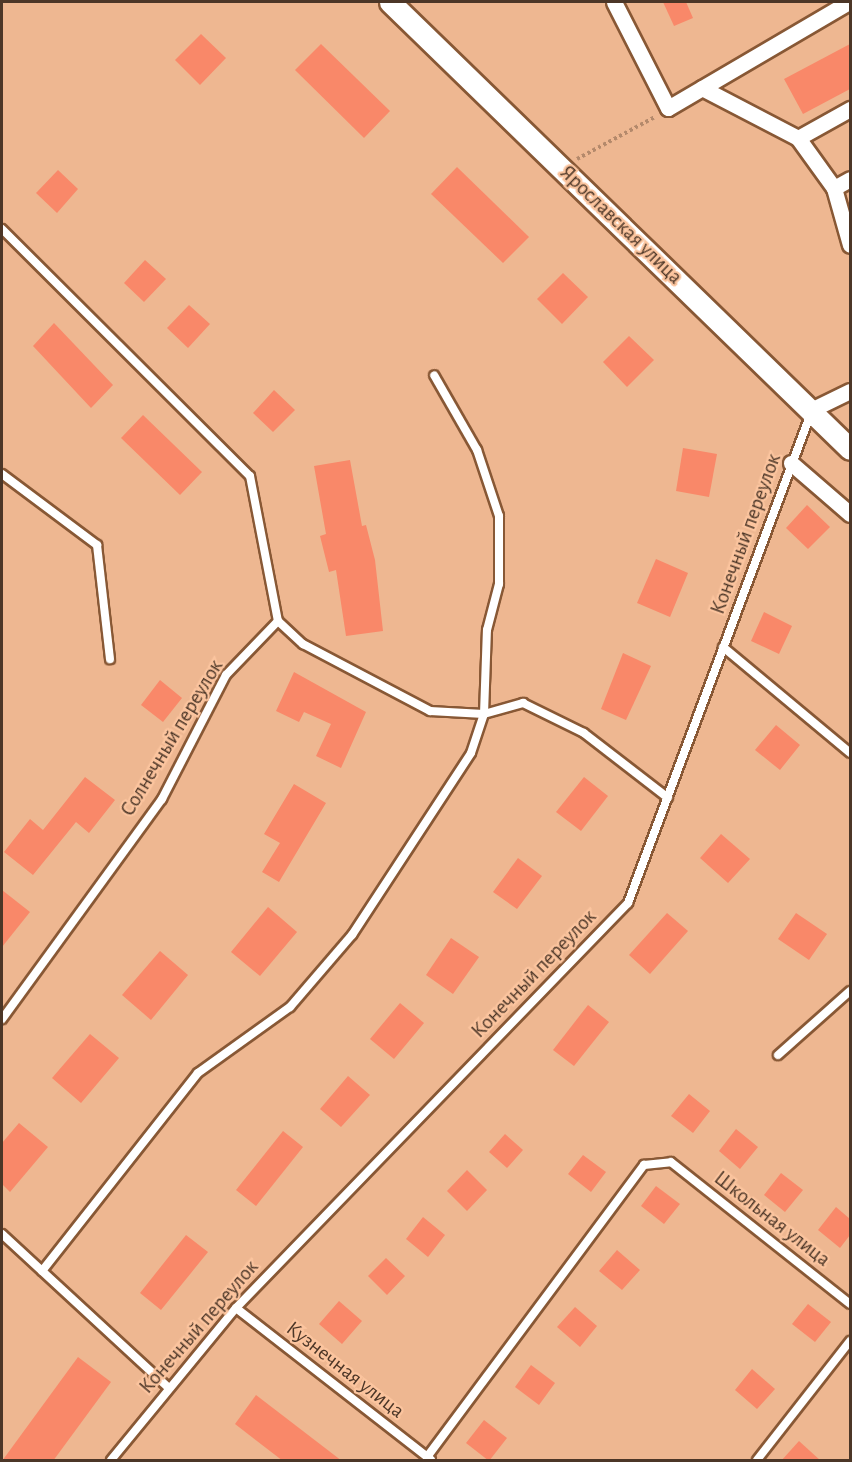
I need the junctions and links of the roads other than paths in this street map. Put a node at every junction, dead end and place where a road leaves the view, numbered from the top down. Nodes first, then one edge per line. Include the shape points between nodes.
1 (390, 2) edge
2 (614, 2) edge
3 (849, 2) edge
4 (702, 88) junction
5 (850, 109) edge
6 (798, 138) junction
7 (850, 179) edge
8 (834, 188) junction
9 (2, 229) edge
10 (850, 245) edge
11 (434, 375) dead end
12 (850, 391) edge
13 (813, 409) junction
14 (850, 449) edge
15 (791, 463) junction
16 (2, 474) edge
17 (850, 514) edge
18 (278, 621) junction
19 (723, 646) junction
20 (110, 658) dead end
21 (484, 714) junction
22 (850, 753) edge
23 (668, 798) junction
24 (850, 991) edge
25 (2, 1019) edge
26 (778, 1055) dead end
27 (2, 1234) edge
28 (42, 1271) junction
29 (850, 1304) edge
30 (236, 1308) junction
31 (850, 1341) edge
32 (168, 1388) junction
33 (429, 1459) edge
34 (111, 1461) edge
35 (757, 1461) edge

1 - 13 main road, Ярославская улица
2 - 4 street via 668,108
3 - 4 street
4 - 6 street
5 - 6 street
6 - 8 street
7 - 8 street
8 - 10 street
9 - 18 lane via 250,476
11 - 21 lane via 477,450 499,516 499,584 487,630
12 - 13 street
13 - 14 main road, Ярославская улица
13 - 15 lane, Конечный переулок
15 - 17 street
15 - 19 lane, Конечный переулок
16 - 20 lane via 97,545
18 - 21 lane via 303,644 430,711
18 - 25 lane, Солнечный переулок via 226,675 162,799
19 - 22 lane
19 - 23 lane, Конечный переулок
21 - 23 lane via 523,703 584,733
21 - 28 lane via 471,753 352,935 290,1007 198,1073
23 - 30 lane, Конечный переулок via 628,903
24 - 26 lane
27 - 28 lane
28 - 32 lane
29 - 33 lane, Школьная улица via 671,1162 644,1165
30 - 32 lane, Конечный переулок
30 - 33 lane, Кузнечная улица
31 - 35 lane
32 - 34 lane, Конечный переулок

